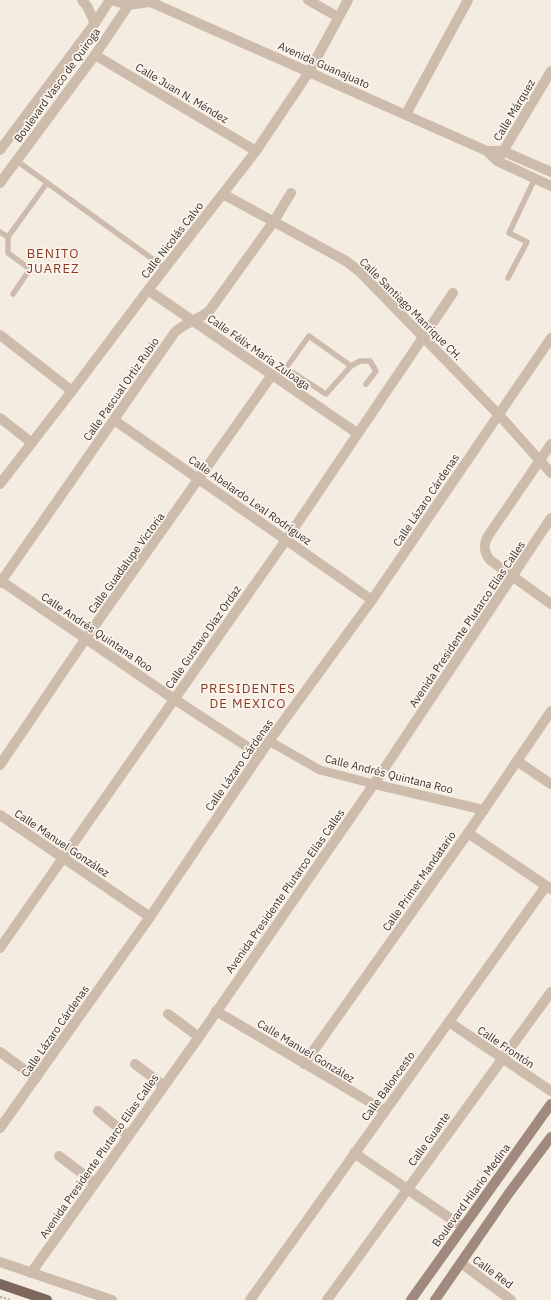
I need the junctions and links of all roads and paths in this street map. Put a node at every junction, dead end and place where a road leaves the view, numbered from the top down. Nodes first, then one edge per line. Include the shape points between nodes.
1 (82, 0) edge
2 (111, 0) edge
3 (308, 0) edge
4 (348, 0) edge
5 (468, 0) edge
6 (148, 1) edge
7 (130, 2) edge
8 (338, 17) junction
9 (95, 23) junction
10 (95, 55) junction
11 (551, 71) edge
12 (309, 72) junction
13 (406, 114) junction
14 (0, 150) edge
15 (256, 151) junction
16 (488, 151) junction
17 (503, 151) junction
18 (17, 161) junction
19 (497, 161) junction
20 (551, 172) edge
21 (535, 178) junction
22 (0, 183) edge
23 (47, 183) junction
24 (551, 186) edge
25 (290, 192) dead end
26 (223, 194) junction
27 (274, 221) junction
28 (0, 232) edge
29 (8, 237) junction
30 (165, 268) junction
31 (508, 278) dead end
32 (148, 290) junction
33 (453, 293) dead end
34 (13, 294) dead end
35 (194, 321) junction
36 (0, 335) edge
37 (551, 338) edge
38 (423, 339) junction
39 (351, 366) junction
40 (286, 368) junction
41 (275, 377) junction
42 (366, 384) dead end
43 (72, 391) junction
44 (498, 415) junction
45 (0, 418) edge
46 (114, 420) junction
47 (357, 434) junction
48 (32, 442) junction
49 (551, 444) edge
50 (539, 460) junction
51 (551, 473) edge
52 (200, 480) junction
53 (0, 484) edge
54 (551, 518) edge
55 (286, 540) junction
56 (513, 577) junction
57 (1, 582) edge
58 (372, 600) junction
59 (551, 604) edge
60 (86, 638) junction
61 (174, 699) junction
62 (551, 711) edge
63 (269, 741) junction
64 (260, 755) junction
65 (517, 761) junction
66 (0, 765) edge
67 (374, 784) junction
68 (551, 784) edge
69 (484, 810) junction
70 (0, 815) edge
71 (468, 833) junction
72 (63, 859) junction
73 (548, 888) edge
74 (150, 917) junction
75 (0, 948) edge
76 (551, 992) edge
77 (216, 1011) junction
78 (168, 1014) dead end
79 (448, 1022) junction
80 (199, 1037) junction
81 (0, 1052) edge
82 (503, 1059) junction
83 (135, 1064) dead end
84 (304, 1064) junction
85 (36, 1078) junction
86 (164, 1086) junction
87 (551, 1091) edge
88 (551, 1104) edge
89 (98, 1111) dead end
90 (385, 1111) junction
91 (0, 1128) edge
92 (127, 1135) junction
93 (551, 1136) edge
94 (354, 1153) junction
95 (59, 1156) dead end
96 (95, 1183) junction
97 (407, 1190) junction
98 (463, 1227) junction
99 (0, 1262) edge
100 (461, 1263) junction
101 (31, 1273) junction
102 (0, 1284) edge
103 (0, 1297) edge
104 (11, 1300) edge
105 (47, 1300) edge
106 (112, 1300) edge
107 (250, 1300) edge
108 (327, 1300) edge
109 (411, 1300) edge
110 (435, 1300) edge
111 (511, 1300) edge

1 - 9 street
2 - 7 street, Avenida Guanajuato
2 - 9 street, Boulevard Vasco de Quiroga
3 - 8 street
4 - 8 street, Calle Nicolás Calvo
5 - 13 street
6 - 7 street, Avenida Guanajuato
6 - 12 street, Avenida Guanajuato
7 - 10 street, Boulevard Vasco de Quiroga
8 - 12 street, Calle Nicolás Calvo
9 - 14 street, Boulevard Vasco de Quiroga
10 - 15 street, Calle Juan N. Méndez
10 - 18 street, Boulevard Vasco de Quiroga
11 - 17 street, Calle Márquez
12 - 13 street, Avenida Guanajuato
12 - 15 street, Calle Nicolás Calvo
13 - 16 street, Avenida Guanajuato
15 - 26 street, Calle Nicolás Calvo
16 - 17 street, Avenida Guanajuato
16 - 19 street, Avenida Guanajuato
17 - 19 street, Calle Márquez
17 - 20 street, Avenida Guanajuato
18 - 22 street, Boulevard Vasco de Quiroga
18 - 23 lane
19 - 21 street, Avenida Guanajuato
21 - 24 street, Avenida Guanajuato
21 - 31 lane via 509,233 527,242
23 - 29 lane
23 - 30 lane
25 - 27 street, Calle Pascual Ortiz Rubio
26 - 27 street, Calle Santiago Manrique CH.
26 - 30 street, Calle Nicolás Calvo
27 - 35 street, Calle Pascual Ortiz Rubio via 210,310
27 - 38 street, Calle Santiago Manrique CH. via 355,268
28 - 29 lane
29 - 34 lane via 8,253 30,269
30 - 32 street, Calle Nicolás Calvo
32 - 35 street, Calle Félix María Zuloaga
32 - 43 street, Calle Nicolás Calvo
33 - 38 street, Calle Gustavo Díaz Ordaz
35 - 41 street, Calle Félix María Zuloaga
35 - 46 street, Calle Pascual Ortiz Rubio via 175,332
36 - 43 street
37 - 44 street, Calle Lázaro Cárdenas
38 - 44 street, Calle Santiago Manrique CH.
38 - 47 street, Calle Gustavo Díaz Ordaz
39 - 40 lane via 326,394
39 - 40 lane via 309,336
39 - 42 lane via 360,361 370,360 376,371
40 - 41 lane
41 - 47 street, Calle Félix María Zuloaga
41 - 52 street, Calle Guadalupe Victoria
43 - 48 street, Calle Nicolás Calvo
44 - 50 street, Calle Santiago Manrique CH.
44 - 58 street, Calle Lázaro Cárdenas
45 - 48 street
46 - 52 street, Calle Abelardo Leal Rodríguez
46 - 57 street, Calle Pascual Ortiz Rubio
47 - 55 street, Calle Gustavo Díaz Ordaz
48 - 53 street, Calle Nicolás Calvo
49 - 50 street
50 - 51 street, Calle Santiago Manrique CH.
50 - 56 street via 486,540 485,551 490,560
52 - 55 street, Calle Abelardo Leal Rodríguez
52 - 60 street, Calle Guadalupe Victoria
54 - 56 street, Avenida Presidente Plutarco Elías Calles
55 - 58 street, Calle Abelardo Leal Rodríguez
55 - 61 street, Calle Gustavo Díaz Ordaz
56 - 59 street
56 - 67 street, Avenida Presidente Plutarco Elías Calles
57 - 60 street, Calle Andrés Quintana Roo
58 - 63 street, Calle Lázaro Cárdenas
60 - 61 street, Calle Andrés Quintana Roo
60 - 66 street, Calle Guadalupe Victoria
61 - 64 street, Calle Andrés Quintana Roo
61 - 72 street, Calle Gustavo Díaz Ordaz
62 - 65 street, Calle Primer Mandatario
63 - 64 street, Calle Lázaro Cárdenas
63 - 67 street, Calle Andrés Quintana Roo via 320,770
64 - 74 street, Calle Lázaro Cárdenas
65 - 68 street
65 - 69 street, Calle Primer Mandatario
67 - 69 street, Calle Andrés Quintana Roo
67 - 77 street, Avenida Presidente Plutarco Elías Calles
69 - 71 street, Calle Primer Mandatario
70 - 72 street, Calle Manuel González
71 - 73 street
71 - 84 street, Calle Primer Mandatario
72 - 74 street, Calle Manuel González
72 - 75 street, Calle Gustavo Díaz Ordaz
73 - 79 street, Calle Baloncesto
74 - 85 street, Calle Lázaro Cárdenas
76 - 82 street, Calle Guante
77 - 80 street, Avenida Presidente Plutarco Elías Calles
77 - 84 street, Calle Manuel González
78 - 80 street
79 - 82 street, Calle Frontón
79 - 90 street, Calle Baloncesto
80 - 86 street, Avenida Presidente Plutarco Elías Calles
81 - 85 street
82 - 87 street, Calle Frontón
82 - 97 street, Calle Guante
83 - 86 street
84 - 90 street, Calle Manuel González
85 - 91 street, Calle Lázaro Cárdenas
86 - 92 street, Avenida Presidente Plutarco Elías Calles
88 - 98 main road, Boulevard Hilario Medina
89 - 92 street
90 - 94 street, Calle Baloncesto
92 - 96 street, Avenida Presidente Plutarco Elías Calles
93 - 100 main road
94 - 97 street
94 - 107 street, Calle Baloncesto
95 - 96 street
96 - 101 street, Avenida Presidente Plutarco Elías Calles
97 - 98 street
97 - 108 street, Calle Guante
98 - 109 main road, Boulevard Hilario Medina
99 - 101 street
100 - 110 main road
100 - 111 street, Calle Red
101 - 106 street
102 - 105 main road
103 - 104 path

